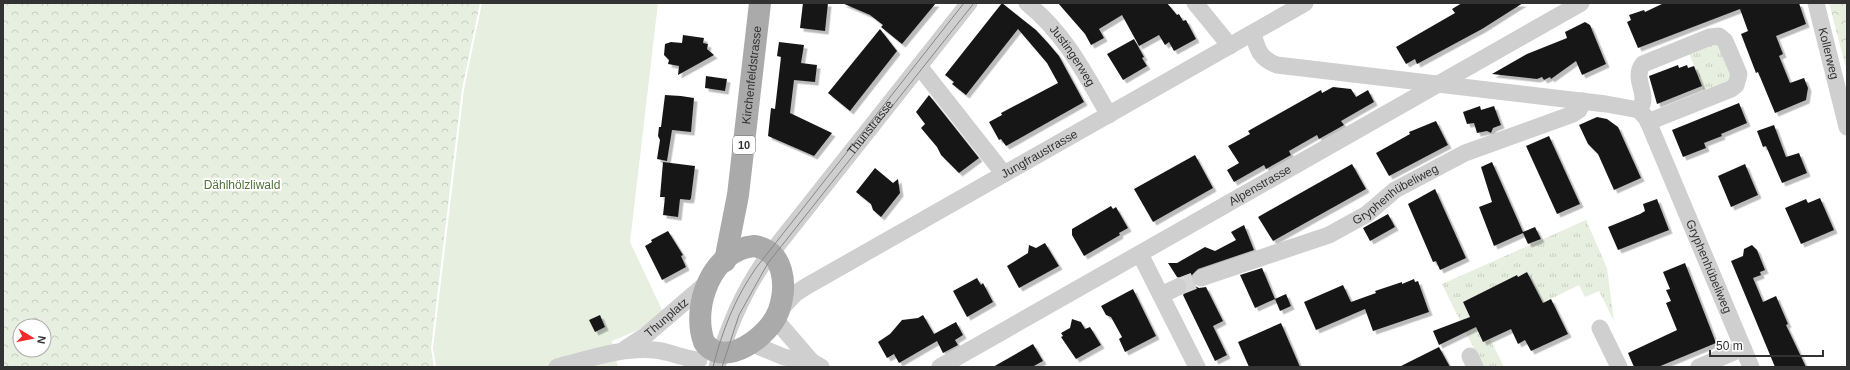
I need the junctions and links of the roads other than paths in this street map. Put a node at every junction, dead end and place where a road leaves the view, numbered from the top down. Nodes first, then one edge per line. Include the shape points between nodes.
1 (760, 3) edge
2 (969, 3) edge
3 (1027, 3) edge
4 (1195, 3) edge
5 (1305, 3) edge
6 (1581, 3) edge
7 (1816, 3) edge
8 (1253, 33) junction
9 (1230, 46) junction
10 (919, 66) junction
11 (1439, 84) junction
12 (1583, 101) junction
13 (1109, 115) junction
14 (1643, 116) junction
15 (1847, 127) edge
16 (1004, 174) junction
17 (738, 195) junction
18 (750, 247) junction
19 (771, 252) junction
20 (1140, 254) junction
21 (724, 261) junction
22 (1201, 278) tunnel mouth
23 (708, 282) junction
24 (1178, 286) tunnel mouth
25 (1161, 295) junction
26 (777, 315) junction
27 (1600, 328) dead end
28 (1743, 348) junction
29 (622, 351) junction
30 (723, 361) edge
31 (817, 364) edge
32 (557, 367) edge
33 (940, 367) edge
34 (1197, 367) edge
35 (1619, 367) edge
36 (1699, 367) edge
37 (1751, 367) edge

1 - 17 main road, Kirchenfeldstrasse / 10
2 - 10 street, Thunstrasse
3 - 13 street, Justingerweg via 1048,21 1070,47
4 - 9 street
5 - 8 street, Jungfraustrasse
6 - 11 street, Alpenstrasse
7 - 15 street, Kollerweg
8 - 9 street, Jungfraustrasse
8 - 11 street via 1259,54 1277,64
9 - 13 street, Jungfraustrasse
10 - 16 street
10 - 19 street, Thunstrasse
11 - 12 street
11 - 20 street, Alpenstrasse
12 - 14 street
12 - 22 street, Gryphenhübeliweg via 1579,110 1573,114 1467,152 1432,170 1395,190 1367,214 1328,235
13 - 16 street, Jungfraustrasse
14 - 14 street via 1731,89 1736,85 1739,74 1725,41 1719,36 1710,37 1643,64 1638,75 1643,97
14 - 28 street, Gryphenhübeliweg
16 - 26 street, Jungfraustrasse via 807,286 796,293
17 - 18 main road, Kirchenfeldstrasse / 10
17 - 21 main road, Kirchenfeldstrasse / 10
18 - 19 main road via 759,247
18 - 21 main road, Thunplatz
19 - 26 main road via 782,270 783,291
19 - 30 street, Thunstrasse via 739,304
20 - 25 street
20 - 33 street, Alpenstrasse
21 - 23 main road, Thunplatz
23 - 29 street, Thunplatz via 645,336
23 - 30 main road, Thunplatz via 701,306 700,324
24 - 25 street
25 - 34 street
26 - 30 main road
26 - 31 street
27 - 35 street
28 - 36 street
28 - 37 street, Gryphenhübeliweg
29 - 30 street, Thunplatz via 656,350 684,359
29 - 32 street, Thunplatz
30 - 31 street, Thunplatz via 784,357

